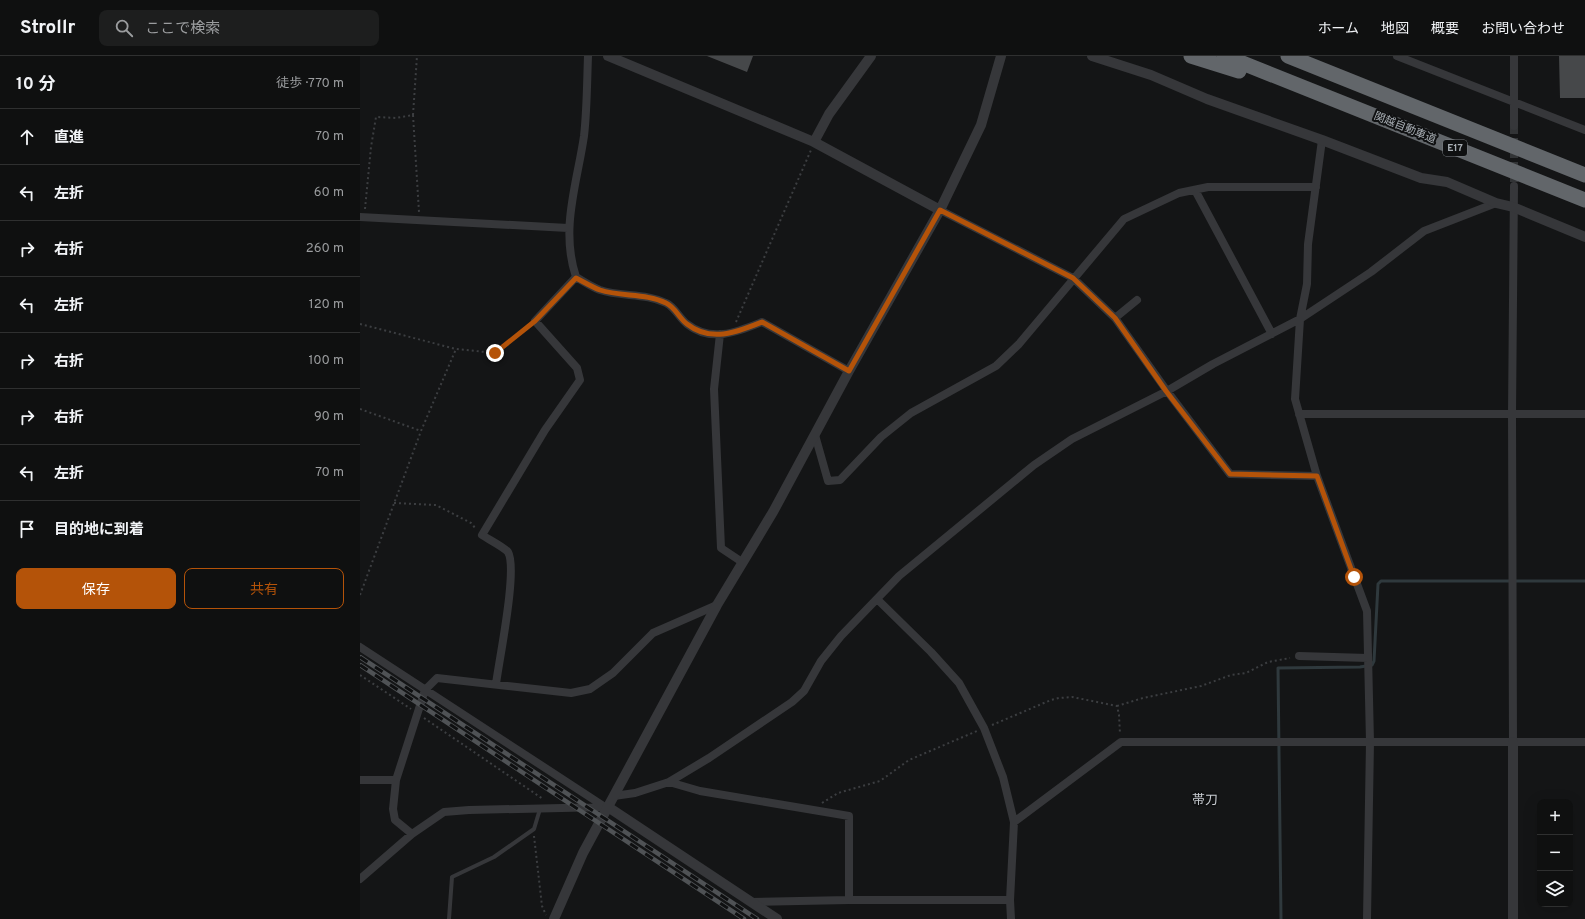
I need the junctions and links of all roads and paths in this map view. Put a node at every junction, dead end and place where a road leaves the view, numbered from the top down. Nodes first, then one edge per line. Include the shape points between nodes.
1 (417, 56) edge
2 (588, 56) edge
3 (608, 56) edge
4 (871, 56) edge
5 (1001, 56) edge
6 (1092, 56) edge
7 (1191, 56) edge
8 (1225, 56) edge
9 (1288, 56) edge
10 (1304, 56) edge
11 (1397, 56) edge
12 (1514, 56) edge
13 (1385, 95) junction
14 (1326, 96) junction
15 (1514, 103) junction
16 (413, 115) junction
17 (1514, 126) tunnel mouth
18 (1585, 130) edge
19 (1322, 140) junction
20 (814, 142) junction
21 (1585, 175) edge
22 (1514, 186) tunnel mouth
23 (1316, 187) junction
24 (1195, 190) junction
25 (1585, 200) edge
26 (1496, 203) junction
27 (1514, 207) junction
28 (940, 210) junction
29 (362, 218) edge
30 (419, 221) junction
31 (568, 228) junction
32 (1585, 237) edge
33 (576, 278) junction
34 (1073, 278) junction
35 (1137, 300) dead end
36 (1115, 318) junction
37 (1300, 320) junction
38 (535, 321) junction
39 (360, 324) edge
40 (734, 333) junction
41 (720, 334) junction
42 (1272, 334) junction
43 (456, 349) junction
44 (849, 371) junction
45 (1166, 391) junction
46 (360, 409) edge
47 (1299, 414) junction
48 (1512, 414) junction
49 (1585, 414) edge
50 (421, 431) junction
51 (815, 435) junction
52 (1317, 476) junction
53 (394, 503) junction
54 (482, 535) junction
55 (742, 562) junction
56 (360, 595) edge
57 (877, 599) junction
58 (717, 605) junction
59 (360, 647) edge
60 (1299, 656) joint
61 (1368, 658) junction
62 (360, 675) edge
63 (496, 684) junction
64 (425, 690) junction
65 (1117, 706) junction
66 (418, 714) junction
67 (984, 728) junction
68 (1121, 742) junction
69 (1370, 742) junction
70 (1513, 742) junction
71 (1585, 742) edge
72 (360, 780) edge
73 (396, 780) junction
74 (670, 782) junction
75 (614, 796) junction
76 (606, 807) junction
77 (540, 808) junction
78 (557, 808) junction
79 (811, 810) junction
80 (1014, 822) junction
81 (534, 829) junction
82 (412, 834) junction
83 (360, 879) edge
84 (849, 900) junction
85 (1010, 900) junction
86 (751, 902) junction
87 (449, 919) edge
88 (548, 919) edge
89 (554, 919) edge
90 (777, 919) edge
91 (1011, 919) edge
92 (1367, 919) edge
93 (1513, 919) edge

1 - 16 path
2 - 31 street via 584,135
3 - 20 street
4 - 20 street via 829,114
5 - 28 street via 981,125
6 - 19 street via 1151,75 1207,99
7 - 14 highway
8 - 14 highway, 関越自動車道 / E17
9 - 13 highway, E17
10 - 13 highway
11 - 15 street
12 - 15 street
13 - 21 highway, E17
14 - 25 highway, 関越自動車道 / E17
15 - 17 street
15 - 18 street
16 - 29 path via 396,118 376,117
16 - 30 path
19 - 23 street
19 - 26 street via 1421,178 1447,182
20 - 28 street
20 - 40 path via 736,321
22 - 27 street
23 - 24 street via 1208,187
23 - 37 street via 1308,244 1307,284
24 - 34 street via 1179,194 1124,219
24 - 42 street
26 - 27 street
26 - 37 street via 1424,231 1371,272
27 - 32 street
27 - 48 street
28 - 34 street
28 - 44 street
29 - 30 street
30 - 31 street
31 - 33 street via 569,254
33 - 38 street
33 - 41 street via 601,290 666,302 687,324 704,334
34 - 36 street
34 - 51 street via 1019,344 996,366 910,413 881,437 840,480 828,481
35 - 36 street
36 - 45 street
37 - 42 street
37 - 47 street via 1295,399
38 - 43 path via 495,353
38 - 54 street via 577,368 580,380 545,430
39 - 43 path
40 - 41 street
40 - 44 street via 762,322
41 - 55 street via 714,389 721,548
42 - 45 street
43 - 50 path
44 - 51 street
45 - 52 street via 1230,474
45 - 57 street via 1072,439 1034,465 899,576
46 - 50 path
47 - 48 street
47 - 52 street
48 - 49 street
48 - 70 street
50 - 53 path
51 - 55 street
52 - 61 street via 1367,611
53 - 54 path via 436,505 471,523
53 - 56 path
54 - 63 street via 507,551 510,560 511,582
55 - 58 street
57 - 67 street via 959,683
57 - 74 street via 841,636 821,661 804,691 792,702
58 - 63 street via 653,633 613,673 590,689 571,693
58 - 75 street
59 - 64 street
60 - 61 street
60 - 65 path via 1268,662 1246,673 1231,675 1202,686
61 - 69 street
62 - 66 path
63 - 64 street via 437,678
64 - 66 street
64 - 76 street
65 - 67 path via 1072,697 1059,698
65 - 68 path
66 - 73 street
66 - 78 path
67 - 79 path via 909,760 880,781 838,793
67 - 80 street via 1003,777
68 - 69 street
68 - 80 street
69 - 70 street
69 - 92 street
70 - 71 street
70 - 93 street
72 - 73 street
73 - 82 street via 393,809 395,820
74 - 75 street
74 - 79 street via 700,791
75 - 76 street
76 - 78 street
76 - 86 street
76 - 89 street
77 - 78 street
77 - 81 lane
77 - 82 street via 444,812
79 - 84 street via 849,816
80 - 85 street
81 - 87 lane via 494,857 452,877
81 - 88 path via 542,906
82 - 83 street
84 - 85 street
84 - 86 street
85 - 91 street
86 - 90 street

